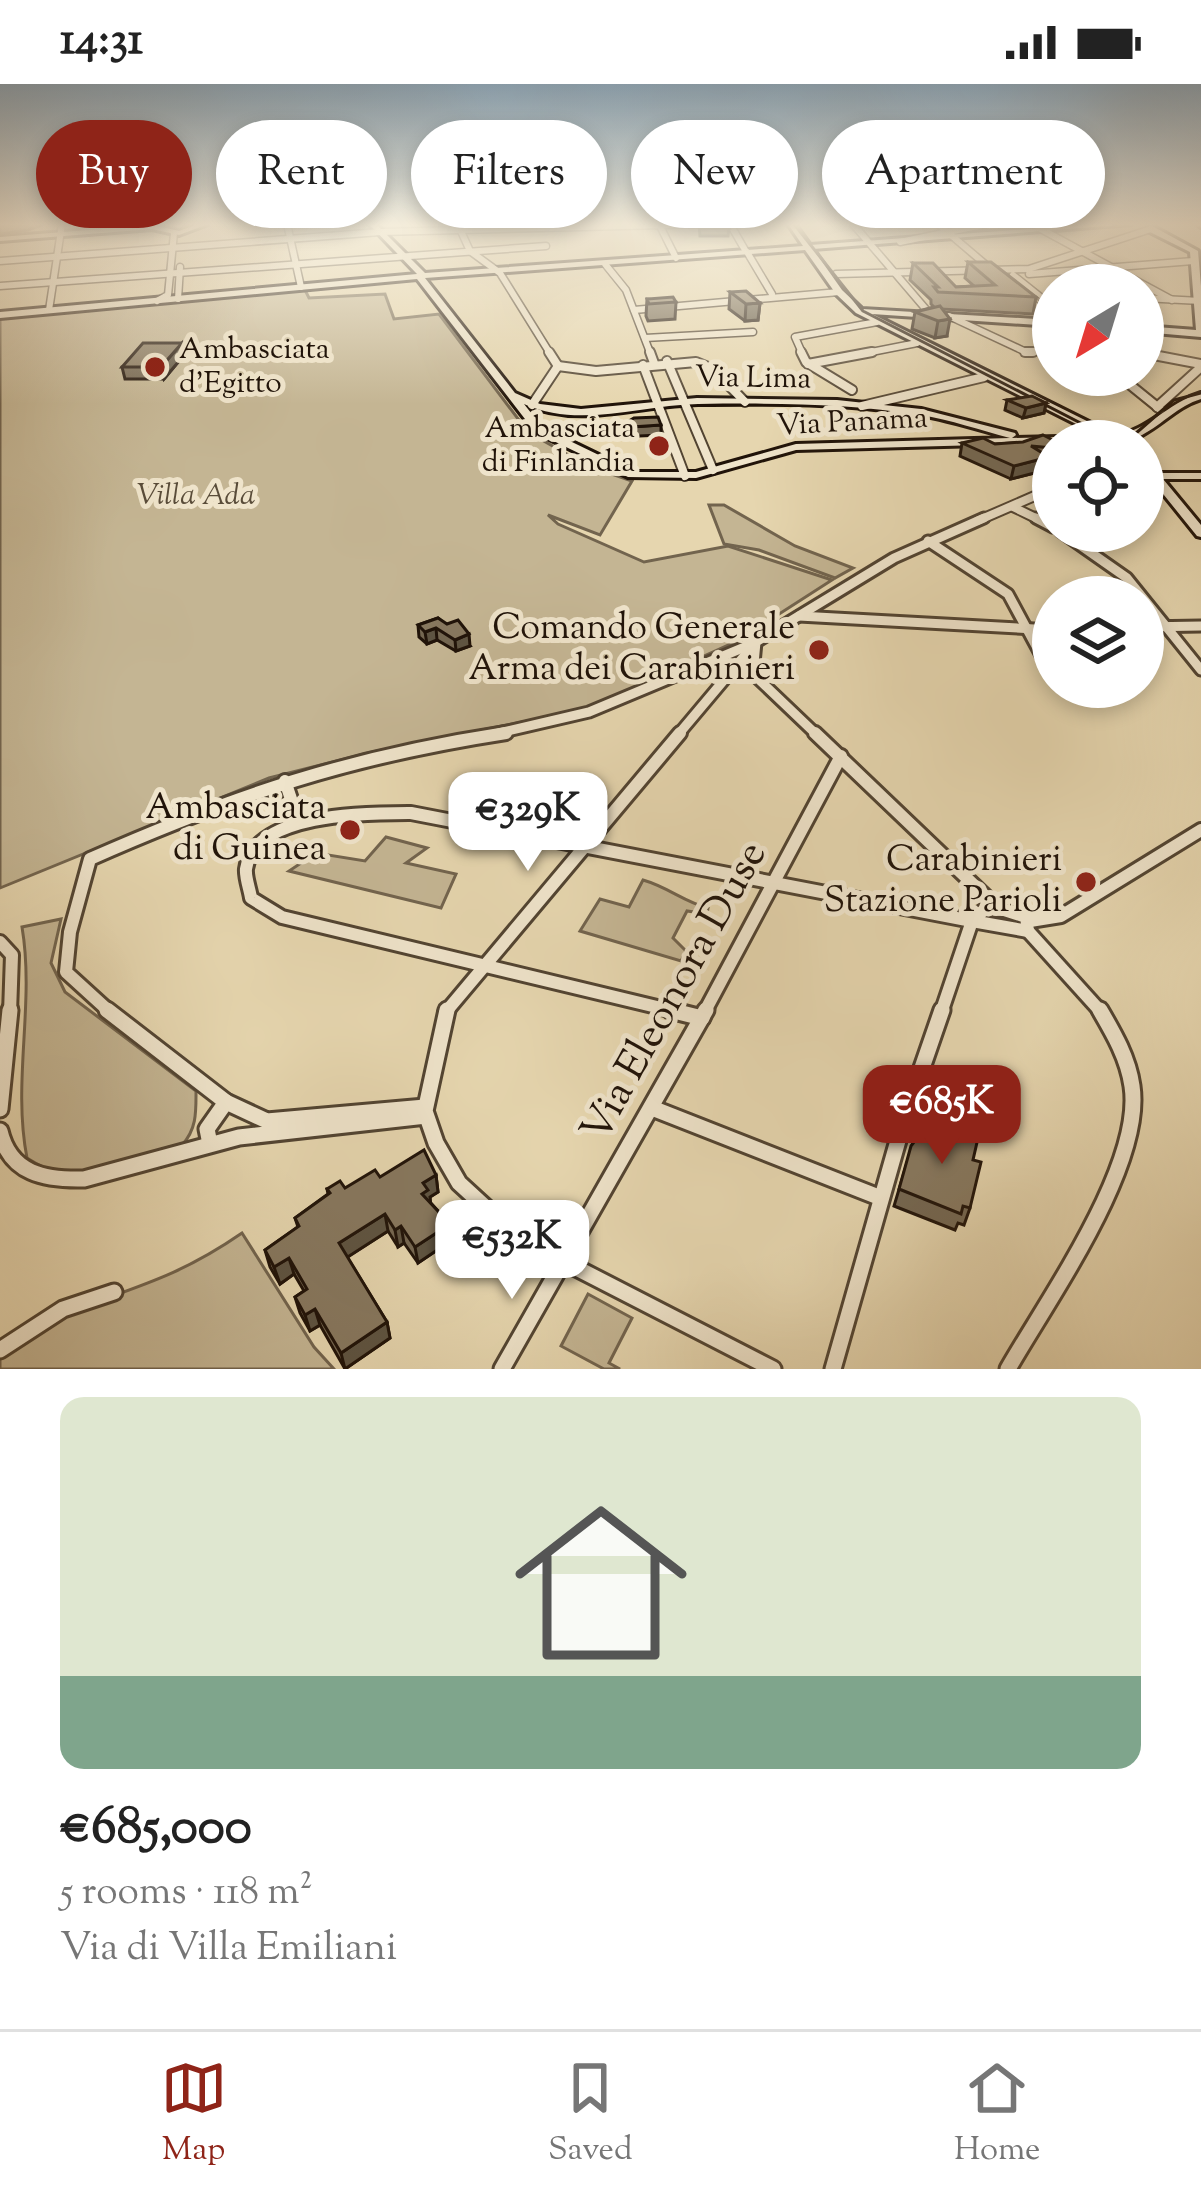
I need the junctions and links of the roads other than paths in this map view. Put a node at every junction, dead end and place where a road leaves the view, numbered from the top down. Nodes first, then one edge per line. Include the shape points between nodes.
1 (53, 284) edge
2 (172, 284) edge
3 (177, 284) edge
4 (300, 284) edge
5 (327, 284) edge
6 (349, 284) edge
7 (425, 284) edge
8 (506, 284) edge
9 (622, 284) edge
10 (766, 284) edge
11 (833, 284) edge
12 (844, 284) edge
13 (904, 284) edge
14 (1011, 284) edge
15 (301, 287) junction
16 (278, 291) junction
17 (838, 292) junction
18 (1032, 293) edge
19 (772, 294) junction
20 (1024, 294) junction
21 (1164, 295) edge
22 (178, 299) junction
23 (1164, 299) edge
24 (1172, 299) junction
25 (157, 301) junction
26 (1198, 301) edge
27 (1032, 302) edge
28 (49, 310) junction
29 (634, 310) junction
30 (864, 311) junction
31 (930, 314) junction
32 (0, 315) edge
33 (949, 316) junction
34 (1032, 321) edge
35 (877, 322) junction
36 (1164, 331) edge
37 (753, 332) dead end
38 (1201, 334) edge
39 (645, 338) junction
40 (917, 343) junction
41 (1032, 352) edge
42 (1164, 358) edge
43 (667, 362) junction
44 (654, 363) junction
45 (555, 364) junction
46 (643, 364) junction
47 (808, 364) junction
48 (1201, 366) edge
49 (984, 377) junction
50 (1144, 396) edge
51 (1201, 396) edge
52 (862, 398) junction
53 (684, 401) junction
54 (745, 402) junction
55 (656, 404) junction
56 (529, 409) junction
57 (1160, 409) junction
58 (1075, 420) edge
59 (1076, 420) edge
60 (1151, 420) edge
61 (993, 430) junction
62 (1031, 441) joint
63 (984, 442) junction
64 (713, 470) junction
65 (685, 476) junction
66 (1164, 476) edge
67 (1201, 476) edge
68 (1164, 488) edge
69 (1032, 502) edge
70 (1017, 509) junction
71 (1032, 516) edge
72 (1201, 533) edge
73 (928, 541) junction
74 (1090, 552) edge
75 (796, 616) junction
76 (1164, 626) edge
77 (1167, 626) junction
78 (1201, 626) edge
79 (1028, 630) junction
80 (1032, 630) edge
81 (1032, 638) edge
82 (757, 642) junction
83 (718, 655) junction
84 (734, 667) junction
85 (753, 668) junction
86 (1201, 670) edge
87 (841, 756) junction
88 (284, 781) junction
89 (299, 823) junction
90 (1201, 830) edge
91 (584, 845) junction
92 (775, 883) junction
93 (998, 908) junction
94 (971, 921) junction
95 (1029, 926) junction
96 (0, 942) edge
97 (482, 964) junction
98 (702, 1018) junction
99 (226, 1102) junction
100 (0, 1108) edge
101 (652, 1108) junction
102 (425, 1111) junction
103 (268, 1127) junction
104 (0, 1131) edge
105 (210, 1144) junction
106 (881, 1198) junction
107 (566, 1261) junction
108 (114, 1292) dead end
109 (0, 1350) edge
110 (502, 1369) edge
111 (773, 1369) edge
112 (833, 1369) edge
113 (1008, 1369) edge

1 - 28 street
2 - 25 street
3 - 22 street
4 - 15 street
5 - 15 main road
6 - 16 main road
7 - 56 main road
8 - 45 street
9 - 29 street
10 - 19 street
11 - 17 main road
12 - 30 main road
13 - 31 street
14 - 20 street
15 - 16 main road
16 - 22 main road
17 - 19 street
17 - 30 main road
18 - 20 street
19 - 29 street
20 - 27 street
21 - 24 street
22 - 25 main road
23 - 24 street
24 - 26 street
25 - 28 main road
26 - 38 main road
28 - 32 main road
29 - 39 street
30 - 31 main road
30 - 35 main road
30 - 59 main road
31 - 33 main road
33 - 34 main road
33 - 41 street
35 - 40 main road
35 - 47 street via 795,337
36 - 38 main road
37 - 39 street
39 - 44 street
40 - 47 street
40 - 49 main road
42 - 48 street
43 - 44 street
43 - 53 street
43 - 54 street via 710,367
44 - 46 street
45 - 46 street via 602,371
45 - 56 street
46 - 55 street
47 - 52 street
48 - 57 street
49 - 52 street
49 - 58 main road
50 - 57 street
51 - 57 main road
52 - 54 main road, Via Lima
52 - 61 main road, Via Lima
53 - 54 main road, Via Lima
53 - 55 main road, Via Lima
53 - 64 street
55 - 56 main road, Via Lima via 583,414
55 - 65 street
56 - 65 main road, Via Panama via 547,436 625,473
57 - 60 main road, Via Panama
61 - 62 main road, Via Lima
61 - 63 street
62 - 63 main road, Via Panama
63 - 64 main road, Via Panama via 778,449
64 - 65 main road, Via Panama
66 - 67 main road
68 - 72 main road
69 - 70 street
70 - 71 street
70 - 73 street
73 - 75 street
73 - 79 street via 996,584
74 - 77 street via 1127,578
75 - 79 street
75 - 82 street
76 - 77 street
77 - 78 street
77 - 86 street
79 - 80 street
79 - 81 street
82 - 83 street
82 - 84 street
82 - 85 street
83 - 84 street
83 - 88 street via 564,720
84 - 85 street
84 - 91 street
85 - 87 street
87 - 92 street, Via Eleonora Duse
87 - 93 street
88 - 89 street
88 - 99 street via 90,859 67,947 75,985
89 - 91 street via 411,813
89 - 97 street via 266,838 250,858 247,886 258,906
90 - 95 street via 1056,918
91 - 92 street
91 - 97 street
92 - 94 street
92 - 98 street, Via Eleonora Duse
93 - 94 street
93 - 95 street
94 - 95 street
94 - 106 street
95 - 113 street via 1092,998 1119,1041 1133,1089 1124,1164
96 - 100 street via 14,961
97 - 98 street
97 - 102 street via 443,1016
98 - 101 street, Via Eleonora Duse
99 - 103 street
99 - 105 street via 207,1129
101 - 106 street
101 - 107 street, Via Eleonora Duse
102 - 103 street
102 - 107 street via 470,1195 520,1239
103 - 105 street
104 - 105 street via 15,1163 58,1179 135,1170
106 - 112 street
107 - 110 street, Via Eleonora Duse
107 - 111 street
108 - 109 street via 63,1309

